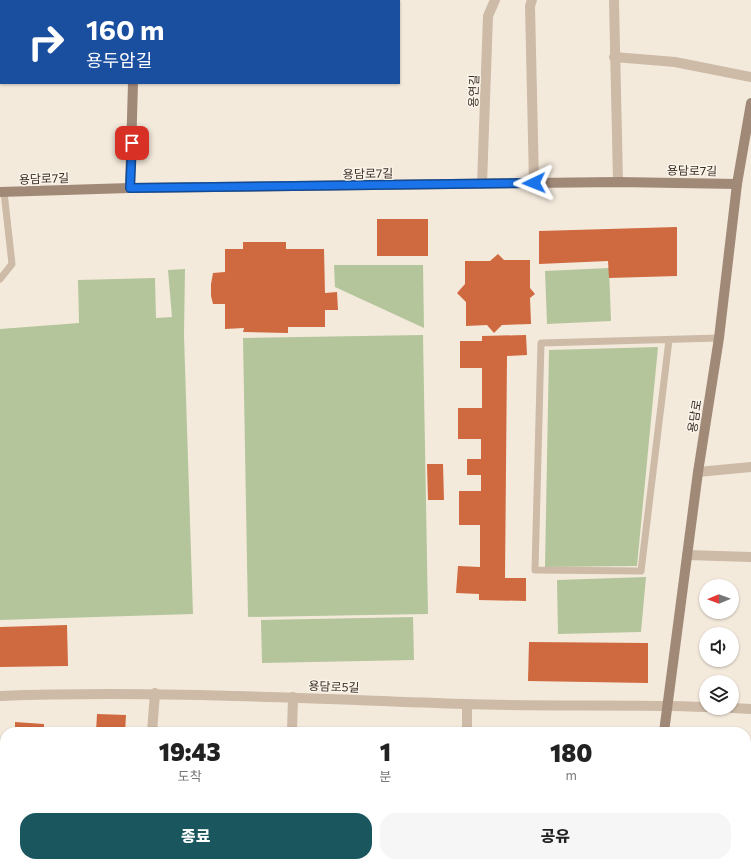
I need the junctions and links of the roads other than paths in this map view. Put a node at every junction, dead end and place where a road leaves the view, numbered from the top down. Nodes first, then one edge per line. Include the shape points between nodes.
1 (495, 0) edge
2 (532, 0) edge
3 (614, 1) edge
4 (614, 58) junction
5 (751, 77) edge
6 (133, 84) edge
7 (751, 103) edge
8 (618, 182) junction
9 (534, 183) junction
10 (482, 184) junction
11 (736, 184) junction
12 (130, 188) junction
13 (2, 192) edge
14 (0, 279) edge
15 (719, 338) junction
16 (669, 340) junction
17 (751, 467) edge
18 (698, 472) junction
19 (687, 555) junction
20 (751, 557) edge
21 (155, 693) junction
22 (0, 696) edge
23 (293, 697) junction
24 (467, 704) junction
25 (668, 705) junction
26 (699, 707) edge
27 (739, 708) edge
28 (751, 709) edge
29 (152, 727) edge
30 (292, 727) edge
31 (467, 727) edge
32 (665, 727) edge

1 - 10 street, 용연길 via 488,16
2 - 9 street via 530,6
3 - 4 street
4 - 5 street via 675,62
4 - 8 street
6 - 12 street
7 - 11 street, 용담로
8 - 9 street, 용담로7길
8 - 11 street, 용담로7길
9 - 10 street, 용담로7길
10 - 12 street, 용담로7길
11 - 15 street, 용담로
12 - 13 street, 용담로7길
13 - 14 lane via 12,264
15 - 16 lane
15 - 18 street, 용담로
16 - 16 lane via 541,343 535,570 641,571
17 - 18 street
18 - 19 street, 용담로
19 - 20 street
19 - 25 street, 용담로
21 - 22 street, 용담로5길
21 - 23 street, 용담로5길
21 - 29 street
23 - 24 street, 용담로5길
23 - 30 street
24 - 25 street, 용담로5길
24 - 31 street
25 - 26 street, 용담로5길
25 - 32 street, 용담로
27 - 28 street

